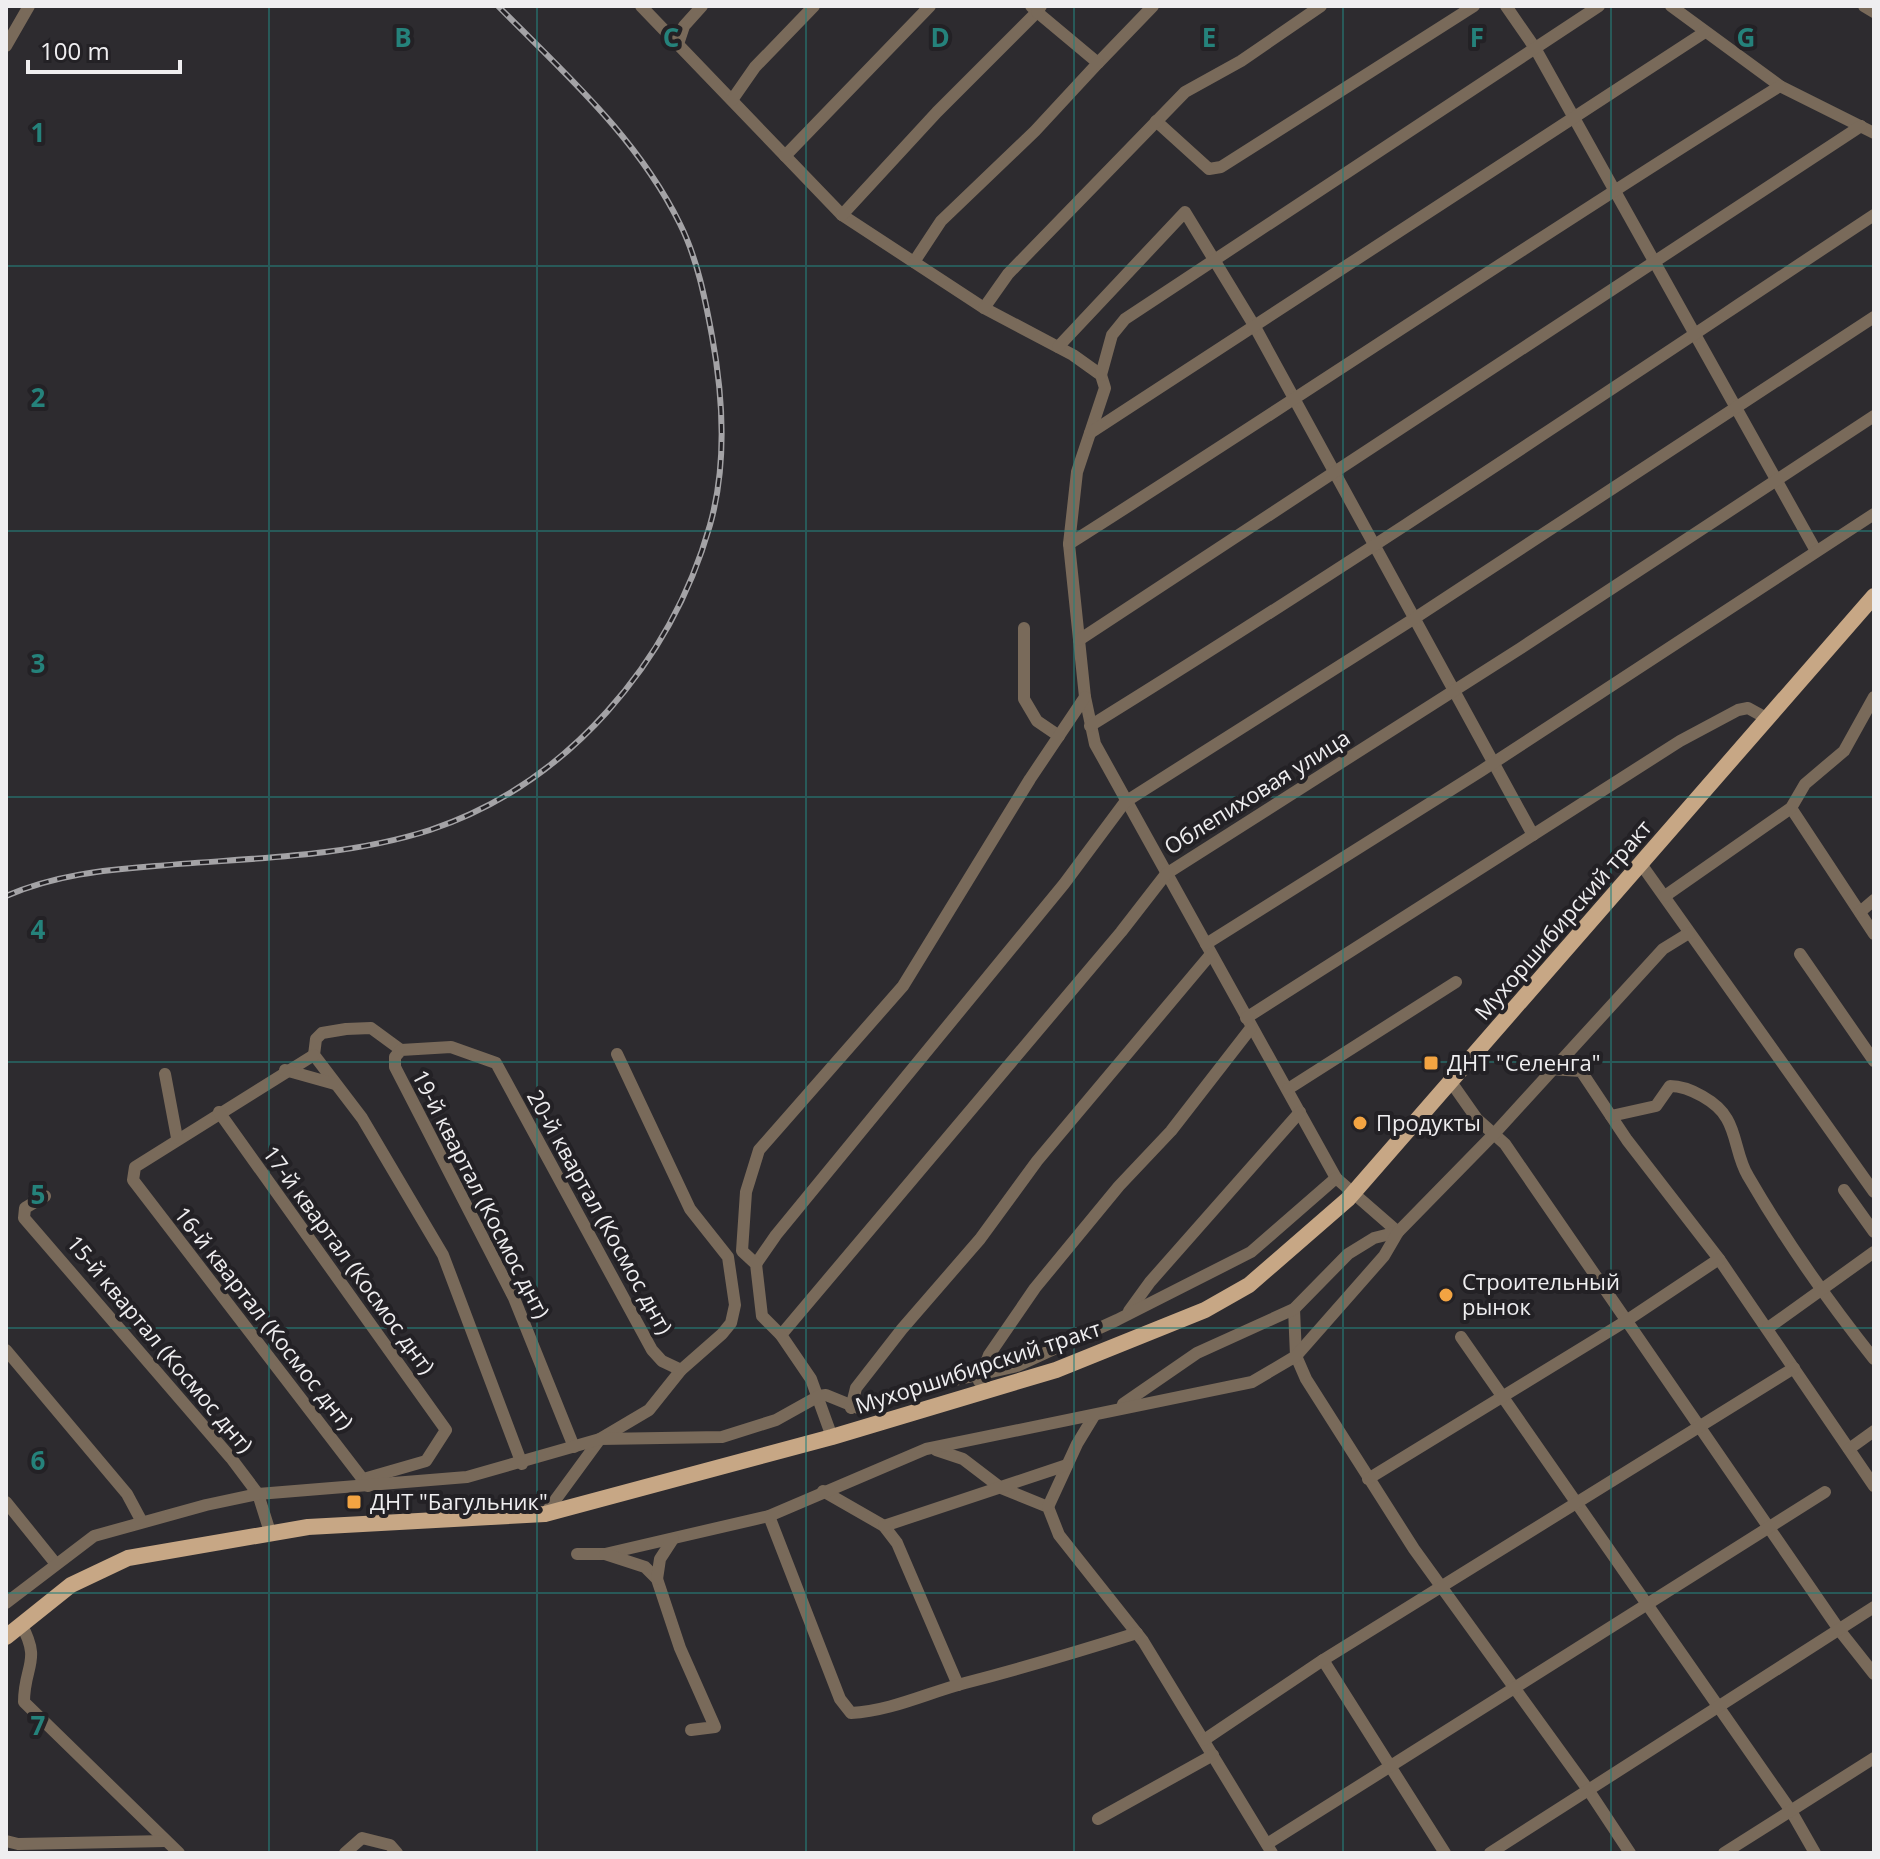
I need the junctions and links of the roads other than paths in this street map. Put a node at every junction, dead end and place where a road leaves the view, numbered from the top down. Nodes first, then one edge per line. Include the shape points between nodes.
1 (29, 6) edge
2 (641, 6) edge
3 (702, 6) edge
4 (814, 6) edge
5 (930, 6) edge
6 (1153, 6) edge
7 (1321, 6) edge
8 (1474, 6) edge
9 (1506, 6) edge
10 (1599, 6) edge
11 (1671, 6) edge
12 (1864, 6) edge
13 (1036, 8) edge
14 (1874, 12) edge
15 (1705, 32) junction
16 (678, 44) junction
17 (6, 46) edge
18 (1535, 48) junction
19 (1098, 63) junction
20 (1780, 86) junction
21 (732, 100) junction
22 (1156, 121) junction
23 (1574, 121) junction
24 (1861, 126) junction
25 (1874, 133) edge
26 (785, 156) junction
27 (1614, 189) junction
28 (842, 215) junction
29 (1874, 215) edge
30 (1214, 259) junction
31 (914, 262) junction
32 (1655, 262) junction
33 (984, 308) junction
34 (1874, 317) edge
35 (1255, 327) junction
36 (1694, 331) junction
37 (1058, 347) junction
38 (1101, 375) junction
39 (1294, 398) junction
40 (1735, 408) junction
41 (1874, 416) edge
42 (1090, 433) junction
43 (1334, 475) junction
44 (1777, 480) junction
45 (1874, 514) edge
46 (1069, 544) junction
47 (1375, 545) junction
48 (1816, 551) junction
49 (1874, 596) edge
50 (1415, 618) junction
51 (1024, 628) dead end
52 (1079, 640) junction
53 (1454, 690) junction
54 (1085, 697) junction
55 (1874, 697) edge
56 (1768, 719) junction
57 (1090, 726) junction
58 (1059, 736) junction
59 (1493, 763) junction
60 (1125, 802) junction
61 (1791, 808) junction
62 (1533, 835) junction
63 (1641, 864) junction
64 (1166, 874) junction
65 (1665, 896) junction
66 (1874, 900) edge
67 (1860, 912) junction
68 (1689, 933) junction
69 (1874, 934) edge
70 (1209, 949) junction
71 (1800, 954) dead end
72 (1456, 982) dead end
73 (1248, 1023) junction
74 (401, 1050) junction
75 (617, 1054) dead end
76 (314, 1055) junction
77 (1873, 1056) edge
78 (496, 1063) joint
79 (1550, 1069) junction
80 (285, 1070) junction
81 (165, 1074) dead end
82 (1451, 1082) junction
83 (335, 1084) junction
84 (1288, 1089) junction
85 (219, 1112) junction
86 (1300, 1112) junction
87 (1611, 1116) junction
88 (1494, 1134) junction
89 (177, 1138) junction
90 (1336, 1178) junction
91 (1844, 1190) dead end
92 (1874, 1192) edge
93 (1353, 1193) junction
94 (45, 1196) dead end
95 (1398, 1232) junction
96 (1874, 1232) edge
97 (742, 1251) junction
98 (1874, 1252) edge
99 (728, 1257) junction
100 (1719, 1259) junction
101 (756, 1264) junction
102 (1822, 1289) junction
103 (1294, 1309) junction
104 (1127, 1313) junction
105 (1626, 1321) junction
106 (1768, 1328) junction
107 (781, 1335) junction
108 (1461, 1337) dead end
109 (6, 1350) edge
110 (1296, 1356) junction
111 (1874, 1359) edge
112 (1794, 1368) junction
113 (681, 1370) junction
114 (979, 1384) junction
115 (819, 1396) junction
116 (1502, 1397) junction
117 (851, 1408) junction
118 (1118, 1408) junction
119 (1094, 1416) junction
120 (1700, 1427) junction
121 (1874, 1431) edge
122 (832, 1437) junction
123 (600, 1439) junction
124 (574, 1447) junction
125 (926, 1449) junction
126 (1849, 1449) junction
127 (522, 1464) junction
128 (1067, 1465) junction
129 (1368, 1479) junction
130 (365, 1482) junction
131 (1874, 1486) edge
132 (1001, 1488) junction
133 (823, 1491) junction
134 (1825, 1492) dead end
135 (258, 1494) junction
136 (6, 1502) edge
137 (1575, 1504) junction
138 (1048, 1507) junction
139 (545, 1514) junction
140 (769, 1516) junction
141 (142, 1522) junction
142 (884, 1526) junction
143 (1770, 1529) junction
144 (270, 1532) junction
145 (673, 1539) junction
146 (577, 1554) dead end
147 (605, 1554) junction
148 (56, 1564) junction
149 (657, 1579) junction
150 (1440, 1587) junction
151 (6, 1603) edge
152 (1645, 1604) junction
153 (1874, 1607) edge
154 (21, 1624) junction
155 (1840, 1631) junction
156 (1137, 1633) junction
157 (6, 1637) edge
158 (1323, 1660) junction
159 (1874, 1674) edge
160 (958, 1685) junction
161 (1514, 1689) junction
162 (1719, 1709) junction
163 (691, 1730) dead end
164 (1204, 1740) junction
165 (1213, 1755) junction
166 (1874, 1758) edge
167 (1391, 1769) junction
168 (1589, 1791) junction
169 (1791, 1811) junction
170 (1098, 1819) dead end
171 (6, 1841) edge
172 (166, 1841) junction
173 (1270, 1849) edge
174 (179, 1853) edge
175 (345, 1853) edge
176 (397, 1853) edge
177 (1445, 1853) edge
178 (1490, 1853) edge
179 (1630, 1853) edge
180 (1724, 1853) edge
181 (1815, 1853) edge

1 - 17 street
2 - 16 street
3 - 16 street via 684,26
4 - 21 street via 755,67
5 - 26 street
6 - 19 street
7 - 22 street via 1185,92
8 - 22 street via 1221,167 1209,169 1199,162
9 - 18 street
10 - 18 street
11 - 15 street
12 - 14 street
13 - 19 street
13 - 28 street
15 - 20 street
15 - 23 street
16 - 21 street
18 - 23 street
18 - 30 street
19 - 31 street via 941,221
20 - 24 street
20 - 27 street
21 - 26 street
22 - 33 street via 1008,274
23 - 27 street
23 - 35 street
24 - 25 street
24 - 32 street
26 - 28 street
27 - 32 street
27 - 39 street
28 - 31 street
29 - 36 street
30 - 35 street
30 - 37 street via 1185,212
30 - 38 street via 1125,319 1112,335
31 - 33 street
32 - 36 street
32 - 43 street
33 - 37 street
34 - 40 street
35 - 39 street
35 - 42 street
36 - 40 street
36 - 47 street
37 - 38 street
38 - 42 street via 1105,388
39 - 43 street
39 - 46 street
40 - 44 street
40 - 50 street
41 - 44 street, Облепиховая улица
42 - 46 street via 1077,472
43 - 47 street
43 - 52 street
44 - 48 street
44 - 53 street, Облепиховая улица
45 - 48 street
46 - 52 street
47 - 50 street
47 - 57 street
48 - 59 street
49 - 56 main road, Мухоршибирский тракт
50 - 53 street
50 - 60 street
51 - 58 street via 1024,699 1037,721
52 - 54 street
53 - 59 street
53 - 64 street, Облепиховая улица
54 - 57 street
54 - 58 street
55 - 61 street via 1844,751 1805,784
56 - 62 street via 1748,708 1738,710
56 - 63 main road, Мухоршибирский тракт
57 - 60 street
58 - 97 street via 903,986 759,1150 746,1192
59 - 62 street
59 - 70 street
60 - 64 street
60 - 101 street
61 - 65 street
61 - 67 street
62 - 73 street
63 - 65 street
63 - 82 main road, Мухоршибирский тракт
64 - 70 street
64 - 107 street, Облепиховая улица
65 - 68 street
66 - 67 street
67 - 69 street
68 - 79 street via 1663,949
68 - 92 street
70 - 73 street
70 - 117 street via 980,1239 902,1329 856,1388
71 - 77 street
72 - 84 street
73 - 84 street
73 - 114 street via 1171,1131 1035,1288
74 - 76 street via 371,1028 346,1029 322,1033
74 - 78 street, 19-й квартал (Космос днт) via 451,1047
74 - 124 street, 19-й квартал (Космос днт) via 395,1067 514,1298
75 - 99 street via 690,1209
76 - 80 street
76 - 83 street
78 - 113 street, 20-й квартал (Космос днт) via 652,1350
79 - 87 street via 1581,1071
79 - 88 street
80 - 83 street
80 - 85 street
81 - 89 street
82 - 88 street
82 - 93 main road, Мухоршибирский тракт
83 - 127 street via 362,1118 443,1255
84 - 86 street
85 - 89 street
85 - 130 street, 17-й квартал (Космос днт) via 446,1430 426,1461
86 - 90 street
86 - 104 street
87 - 100 street
87 - 102 street via 1656,1106 1670,1086 1690,1089 1709,1101 1727,1117 1747,1176
88 - 95 street
88 - 105 street
89 - 130 street, 16-й квартал (Космос днт) via 135,1167 133,1180
90 - 93 street
90 - 104 street via 1251,1252
91 - 96 street
93 - 95 street
93 - 114 main road, Мухоршибирский тракт via 1249,1285 1205,1310 1056,1370
94 - 135 street, 15-й квартал (Космос днт) via 25,1208 24,1218
95 - 103 street via 1374,1238 1348,1254
95 - 110 street via 1384,1256
97 - 99 street
97 - 101 street
98 - 102 street
99 - 113 street via 735,1305 731,1323
100 - 105 street
100 - 106 street
101 - 107 street via 762,1316
102 - 106 street
102 - 111 street
103 - 110 street
103 - 118 street via 1197,1353
104 - 114 street
105 - 116 street
105 - 120 street
106 - 112 street
107 - 115 street
108 - 116 street
109 - 141 street via 127,1494
110 - 118 street via 1252,1382
110 - 129 street
112 - 120 street
112 - 126 street
113 - 123 street via 649,1410
114 - 117 street via 897,1393
114 - 122 main road, Мухоршибирский тракт
115 - 117 street
115 - 122 street
115 - 123 street via 776,1420 722,1437
116 - 129 street
116 - 137 street
118 - 119 street
119 - 125 street
119 - 128 street
120 - 137 street
120 - 143 street
121 - 126 street
122 - 139 main road, Мухоршибирский тракт
123 - 124 street
123 - 139 street
124 - 127 street
125 - 132 street via 963,1459
125 - 133 street
126 - 131 street
127 - 130 street via 467,1477
128 - 132 street
128 - 138 street
129 - 150 street
130 - 135 street
132 - 138 street
132 - 142 street
133 - 140 street
133 - 142 street
134 - 143 street
135 - 141 street
135 - 144 street, 15-й квартал (Космос днт)
136 - 148 street
137 - 150 street
137 - 152 street
138 - 156 street via 1059,1535
139 - 144 main road, Мухоршибирский тракт
140 - 145 street
140 - 160 street via 840,1699 851,1713 873,1712
141 - 148 street via 94,1536
142 - 160 street via 897,1543
143 - 152 street
143 - 155 street
144 - 154 main road, Мухоршибирский тракт via 112,1563 71,1585
145 - 147 street
145 - 149 street via 660,1559
146 - 147 street
147 - 149 street via 645,1567
148 - 151 street
149 - 163 street via 715,1727
150 - 158 street
150 - 161 street
152 - 161 street
152 - 162 street
153 - 155 street
154 - 157 main road, Мухоршибирский тракт
154 - 172 street via 33,1646 24,1702
155 - 159 street
155 - 162 street
156 - 160 street
156 - 164 street
158 - 164 street
158 - 167 street
161 - 167 street
161 - 168 street
162 - 168 street
162 - 169 street
164 - 165 street
165 - 170 street
165 - 173 street
166 - 169 street
167 - 173 street
167 - 177 street
168 - 178 street
168 - 179 street
169 - 180 street
169 - 181 street
171 - 172 street
172 - 174 street
175 - 176 street via 362,1838 390,1845

